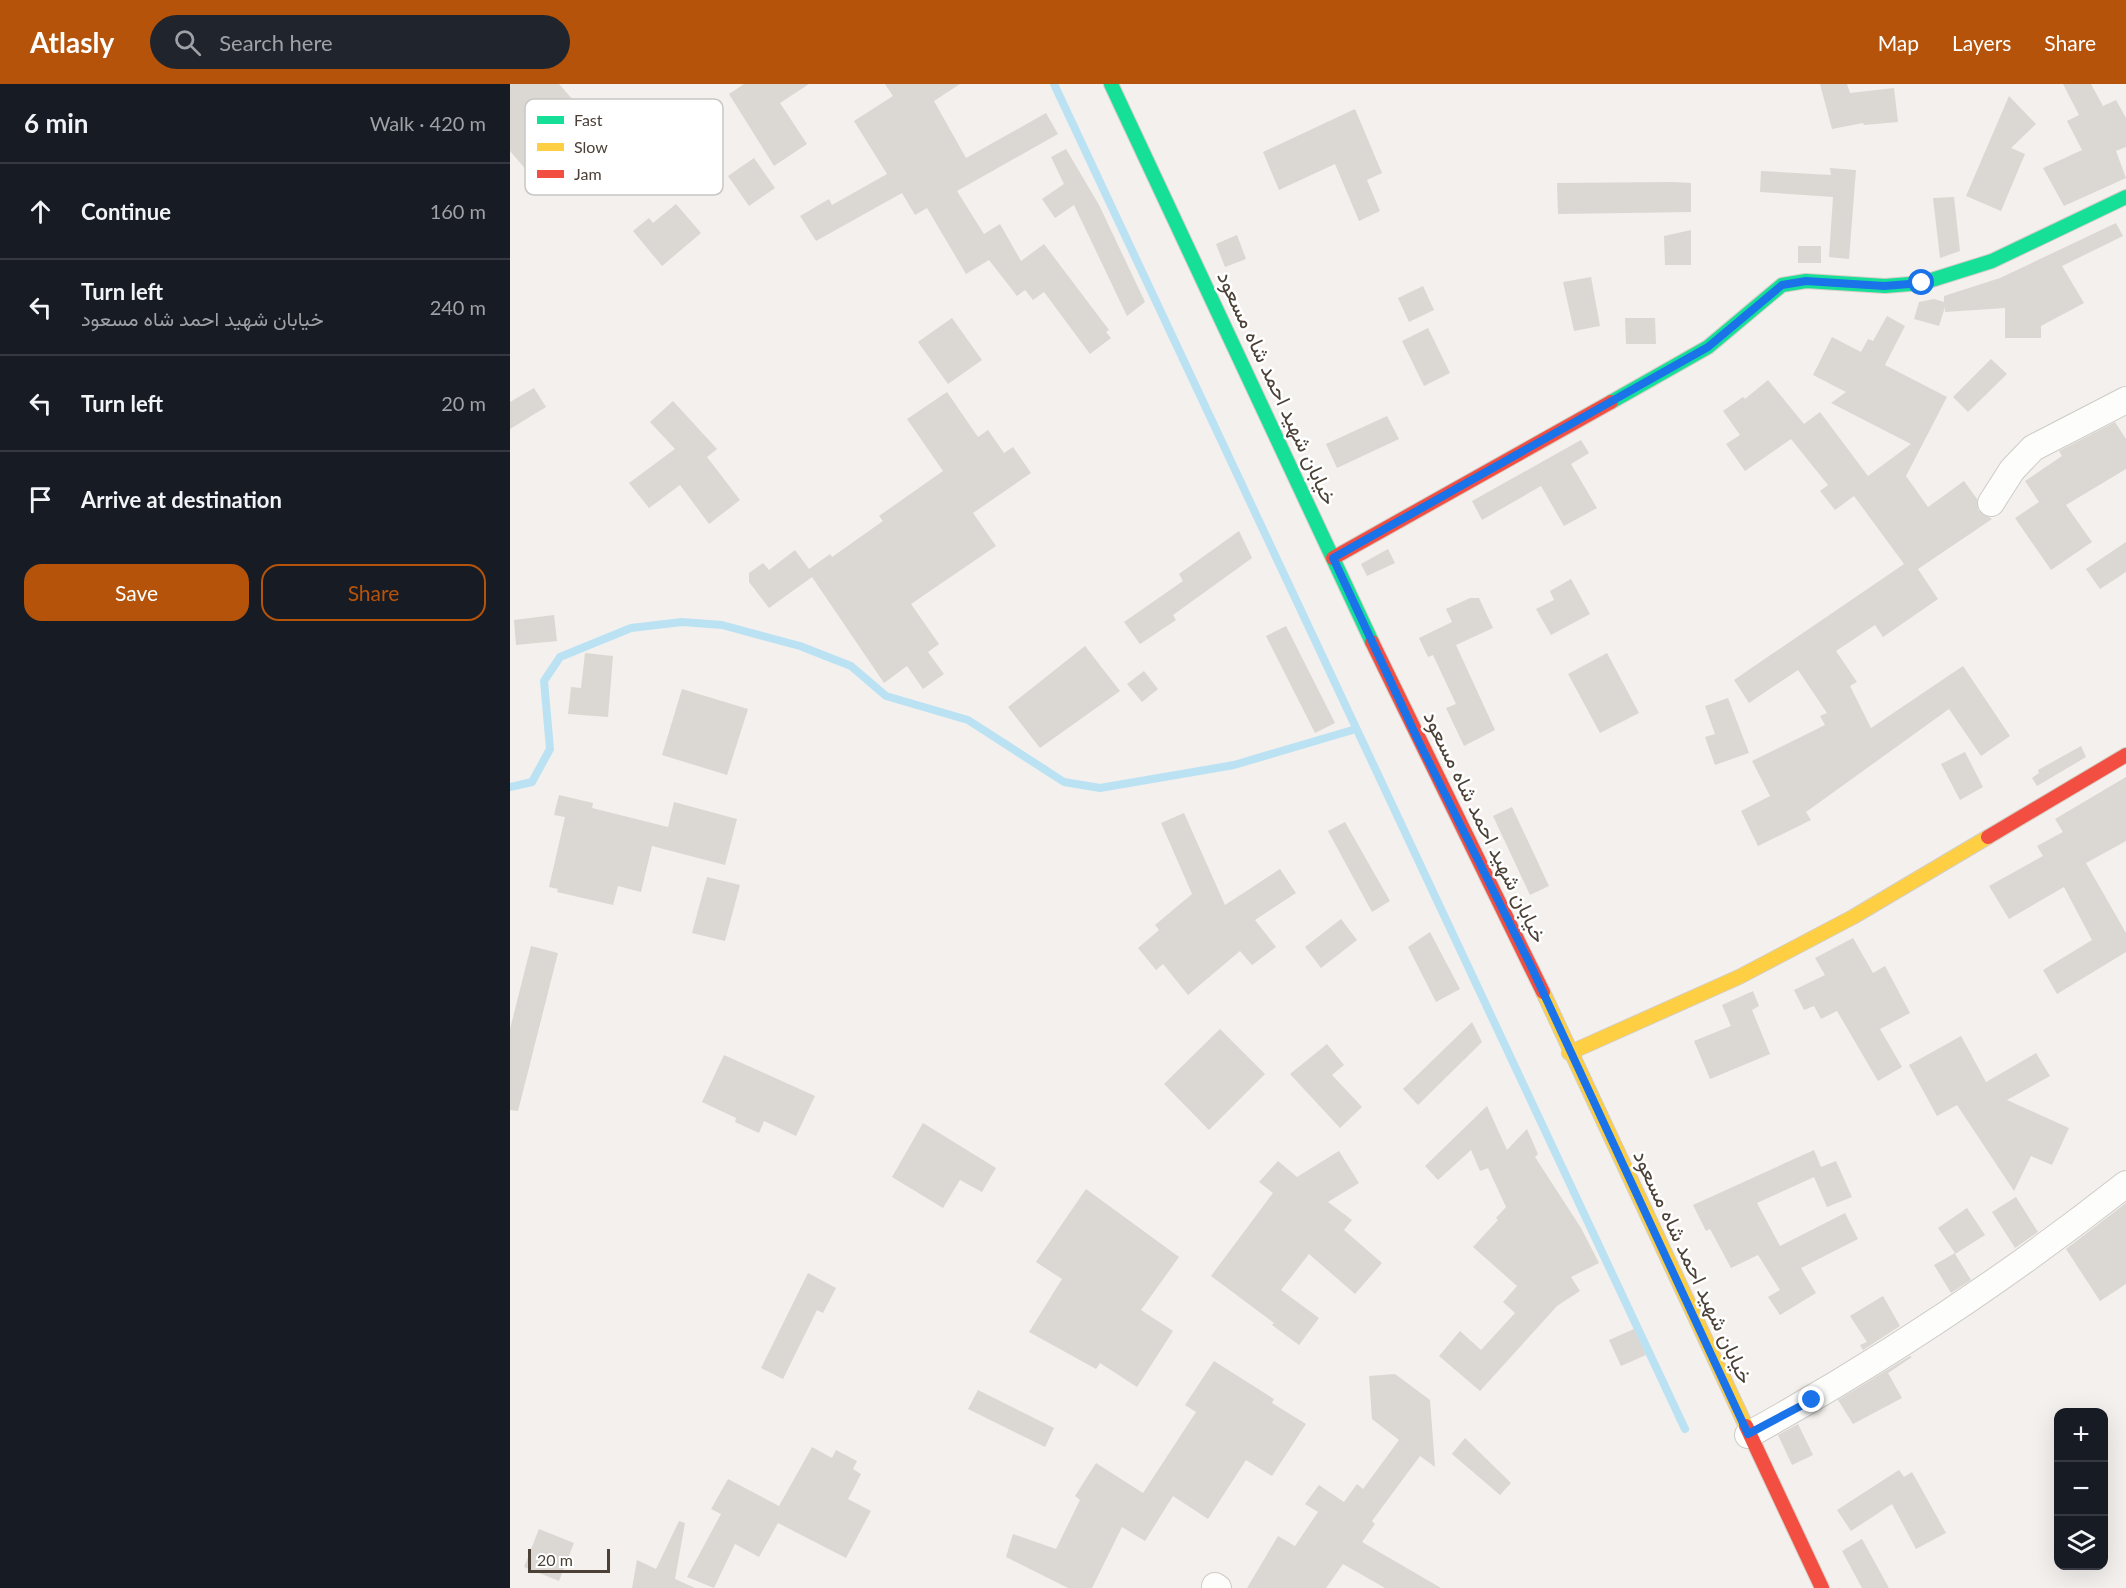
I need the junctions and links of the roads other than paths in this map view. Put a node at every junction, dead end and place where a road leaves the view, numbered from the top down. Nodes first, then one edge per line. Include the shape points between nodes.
1 (1112, 84) edge
2 (2126, 197) edge
3 (2126, 400) edge
4 (1991, 503) dead end
5 (1333, 558) junction
6 (2126, 755) edge
7 (1569, 1053) junction
8 (2126, 1184) edge
9 (1748, 1434) junction
10 (1822, 1588) edge

1 - 5 main road, خیابان شهید احمد شاه مسعود
2 - 5 main road via 1992,261 1922,283 1884,286 1806,281 1782,285 1708,347
3 - 4 street via 2033,448 2012,470
5 - 7 main road, خیابان شهید احمد شاه مسعود via 1530,964
6 - 7 main road via 1853,917 1739,977
7 - 9 main road, خیابان شهید احمد شاه مسعود
8 - 9 street via 2068,1230 1941,1317 1812,1400
9 - 10 main road, خیابان شهید احمد شاه مسعود

